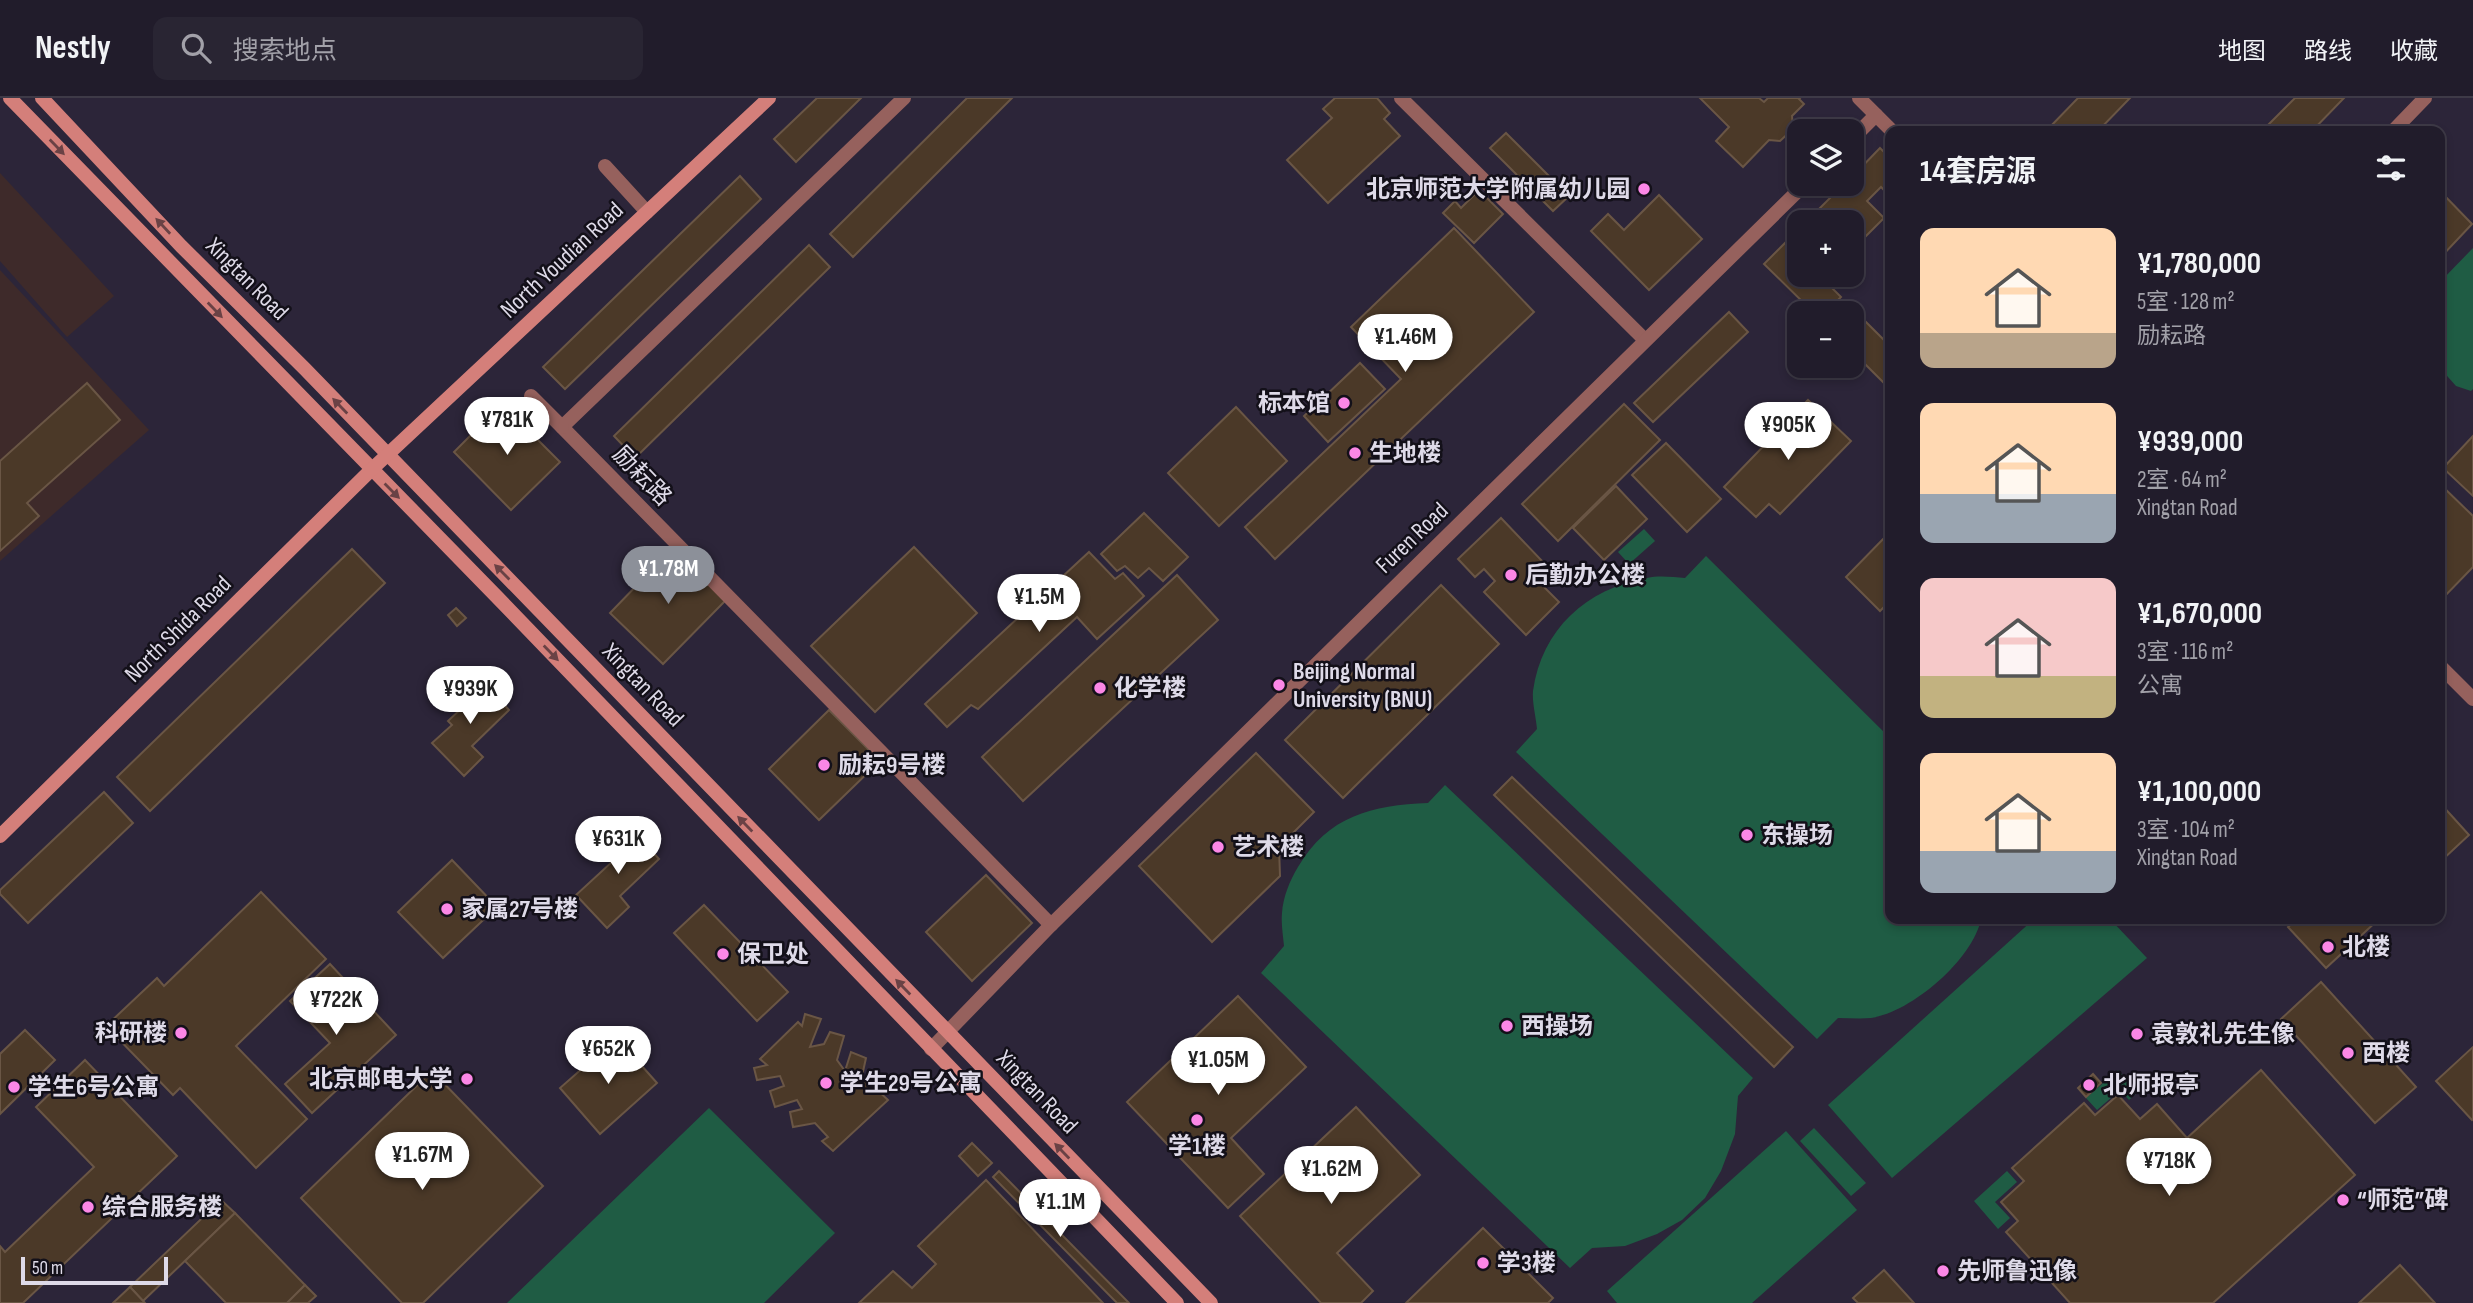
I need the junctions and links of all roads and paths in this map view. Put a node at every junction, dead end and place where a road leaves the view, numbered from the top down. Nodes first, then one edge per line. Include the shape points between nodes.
1 (9, 98) edge
2 (43, 98) edge
3 (769, 98) edge
4 (904, 98) edge
5 (1401, 98) edge
6 (1859, 98) edge
7 (2425, 98) edge
8 (1876, 115) junction
9 (1887, 126) edge
10 (2398, 126) edge
11 (1864, 127) edge
12 (605, 166) dead end
13 (1793, 196) edge
14 (647, 212) junction
15 (1645, 340) junction
16 (531, 396) dead end
17 (562, 427) junction
18 (387, 455) junction
19 (371, 470) junction
20 (2445, 671) edge
21 (2473, 699) edge
22 (0, 836) edge
23 (1051, 925) junction
24 (947, 1033) junction
25 (931, 1049) junction
26 (1177, 1303) edge
27 (1211, 1303) edge

1 -> 19 street, Xingtan Road
18 -> 2 street, Xingtan Road
3 - 14 street, North Youdian Road
4 - 17 street
5 - 15 street
6 - 8 street
7 - 10 street
8 - 9 street
8 - 11 street
12 - 14 street
13 - 15 street, Furen Road
14 - 18 street, North Youdian Road
15 - 23 street, Furen Road
16 - 17 street, 励耘路
17 - 23 street, 励耘路
18 - 19 street, North Shida Road
24 -> 18 street, Xingtan Road
19 - 22 street, North Shida Road
19 -> 25 street, Xingtan Road
20 - 21 street
23 - 24 street, Furen Road
24 - 25 street, Furen Road
27 -> 24 street, Xingtan Road
25 - 26 street, Xingtan Road

